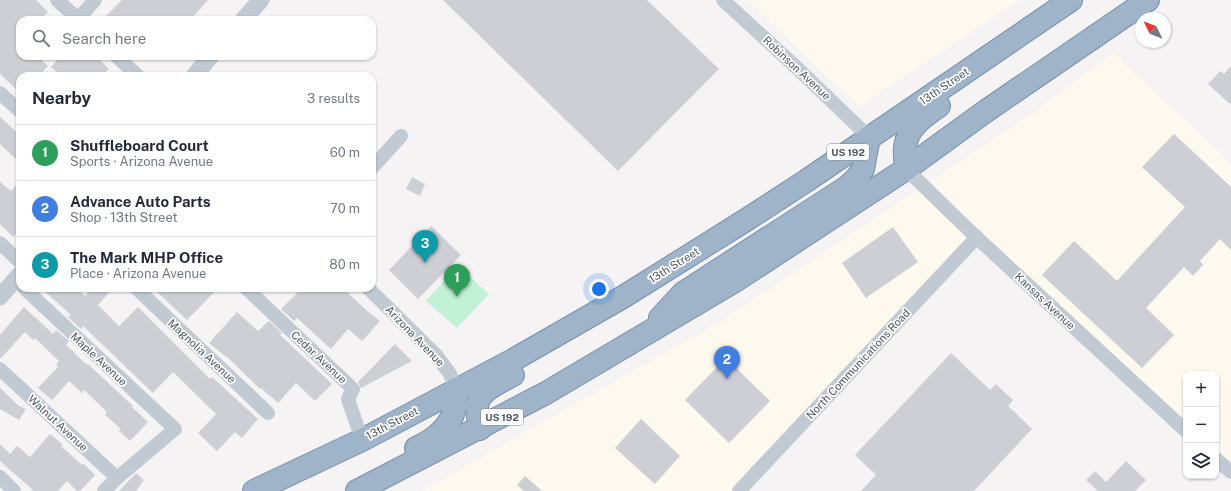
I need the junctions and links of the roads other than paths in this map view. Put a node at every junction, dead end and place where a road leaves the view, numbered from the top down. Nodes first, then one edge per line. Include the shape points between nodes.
1 (57, 0) edge
2 (95, 0) edge
3 (260, 0) edge
4 (723, 0) edge
5 (1071, 0) edge
6 (1148, 0) edge
7 (74, 16) edge
8 (81, 16) edge
9 (246, 16) edge
10 (1006, 44) junction
11 (120, 60) edge
12 (208, 60) edge
13 (134, 72) edge
14 (197, 72) edge
15 (0, 93) edge
16 (16, 107) edge
17 (401, 136) dead end
18 (870, 138) junction
19 (376, 164) edge
20 (906, 169) junction
21 (977, 237) junction
22 (0, 244) edge
23 (16, 258) edge
24 (16, 284) edge
25 (32, 292) edge
26 (140, 292) edge
27 (250, 292) edge
28 (372, 292) edge
29 (0, 297) edge
30 (621, 298) junction
31 (643, 336) junction
32 (0, 369) edge
33 (456, 389) junction
34 (268, 413) dead end
35 (1183, 428) edge
36 (480, 429) junction
37 (362, 440) junction
38 (1219, 462) edge
39 (1231, 472) edge
40 (0, 477) edge
41 (117, 478) junction
42 (381, 479) junction
43 (14, 491) edge
44 (104, 491) edge
45 (254, 491) edge
46 (357, 491) edge
47 (739, 491) edge

1 - 7 street
2 - 8 street
3 - 9 street
4 - 18 street, Robinson Avenue
5 - 10 highway, 13th Street / US 192
6 - 20 highway, US 192
10 - 18 highway, 13th Street / US 192
10 - 20 highway via 1008,60 918,122 909,134 905,146
11 - 13 street
12 - 14 street
15 - 16 street
17 - 19 street
18 - 30 highway, 13th Street / US 192
18 - 31 highway via 863,169 857,178 841,191 683,293
20 - 21 street, Kansas Avenue
20 - 31 highway, US 192 via 735,280
21 - 35 street, Kansas Avenue
21 - 47 street, North Communications Road
22 - 23 street
24 - 29 street
25 - 41 street, Maple Avenue via 175,429
26 - 34 street, Magnolia Avenue
27 - 37 street, Cedar Avenue via 353,389 348,399
28 - 33 street, Arizona Avenue via 436,355 450,374
30 - 33 highway, 13th Street / US 192 via 514,360
30 - 36 highway via 608,323 488,389 477,406
31 - 36 highway, US 192
32 - 41 street, Walnut Avenue
33 - 37 highway, 13th Street / US 192
33 - 42 highway via 455,408 448,425 428,443 400,455 386,468
36 - 42 highway, US 192
37 - 45 highway, 13th Street / US 192
38 - 39 street
40 - 43 street
41 - 44 street
42 - 46 highway, US 192

